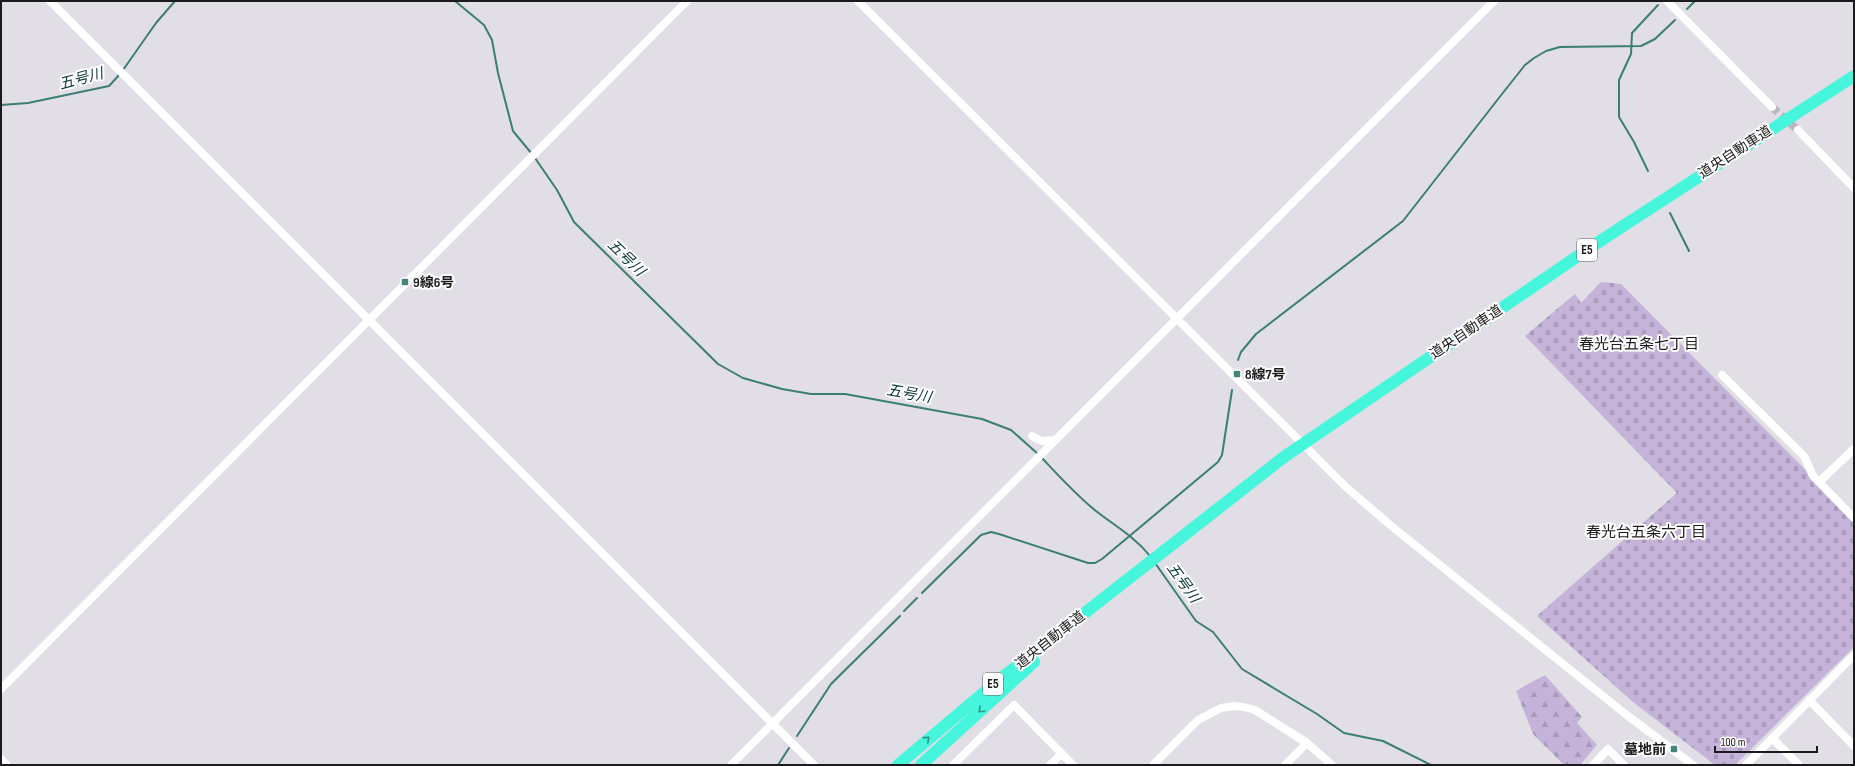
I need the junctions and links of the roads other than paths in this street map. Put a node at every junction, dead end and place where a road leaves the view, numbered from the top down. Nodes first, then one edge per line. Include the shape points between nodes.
1 (50, 1) edge
2 (687, 1) edge
3 (858, 1) edge
4 (1494, 1) edge
5 (1667, 1) edge
6 (1854, 76) edge
7 (1772, 107) tunnel mouth
8 (1798, 130) tunnel mouth
9 (1854, 188) edge
10 (1177, 318) junction
11 (369, 320) junction
12 (1722, 375) dead end
13 (1032, 436) dead end
14 (1056, 440) junction
15 (1854, 449) edge
16 (1819, 482) junction
17 (1854, 518) edge
18 (1092, 608) junction
19 (1854, 655) edge
20 (1, 688) edge
21 (1809, 700) junction
22 (773, 723) junction
23 (1772, 738) junction
24 (1307, 742) junction
25 (1854, 746) edge
26 (1061, 754) junction
27 (1, 759) edge
28 (7, 765) edge
29 (730, 765) edge
30 (814, 765) edge
31 (898, 765) edge
32 (921, 765) edge
33 (953, 765) edge
34 (1050, 765) edge
35 (1073, 765) edge
36 (1154, 765) edge
37 (1285, 765) edge
38 (1332, 765) edge
39 (1593, 765) edge
40 (1624, 765) edge
41 (1693, 765) edge
42 (1746, 765) edge
43 (1799, 765) edge

1 - 11 street
2 - 11 street
3 - 10 street
4 - 10 street
5 - 7 street
6 - 18 highway, 道央自動車道 / E5 via 1600,241 1324,429 1284,457
8 - 9 street
10 - 14 street
10 - 41 street via 1347,488 1628,716
11 - 20 street
11 - 22 street
12 - 16 street via 1804,456 1813,476
13 - 14 street via 1041,441
14 - 22 street
15 - 16 street
16 - 17 street
31 -> 18 highway, 道央自動車道 / E5 via 994,684
18 -> 32 highway, 道央自動車道 / E5
19 - 21 street
21 - 23 street
21 - 25 street
22 - 29 street
22 - 30 street
23 - 42 street
23 - 43 street
24 - 36 street via 1255,710 1234,706 1221,708 1198,720
24 - 37 street
24 - 38 street
26 - 33 street via 1014,705
26 - 34 street
26 - 35 street
27 - 28 street
39 - 40 street via 1608,749

